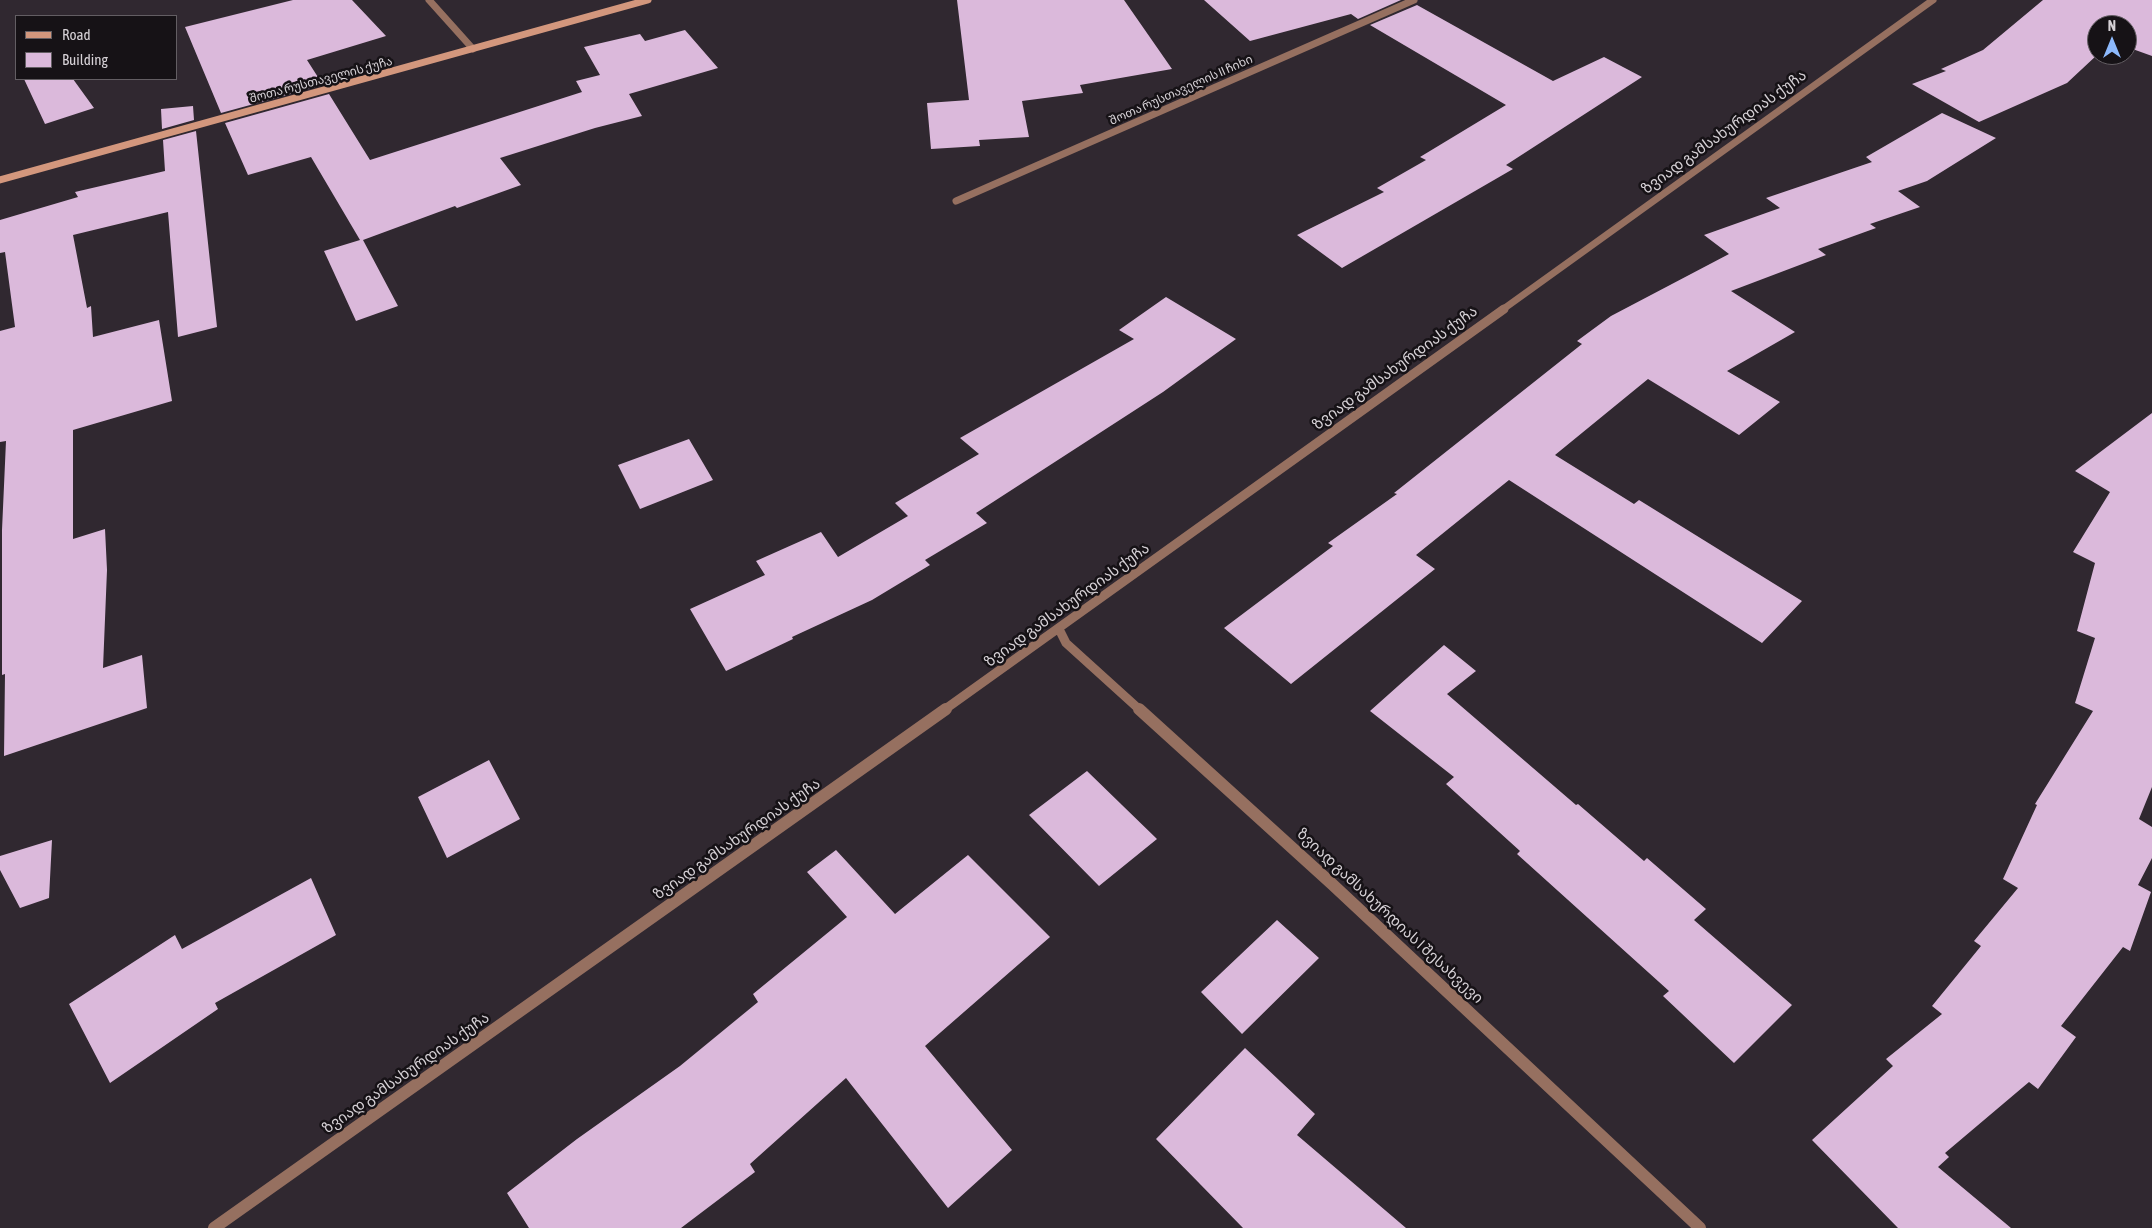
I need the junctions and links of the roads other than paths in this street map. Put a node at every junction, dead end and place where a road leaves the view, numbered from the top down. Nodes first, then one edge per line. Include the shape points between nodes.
1 (429, 0) edge
2 (648, 0) edge
3 (1414, 0) edge
4 (1933, 0) edge
5 (473, 49) junction
6 (0, 180) edge
7 (956, 201) dead end
8 (1059, 629) junction
9 (214, 1228) edge
10 (1700, 1228) edge

1 - 5 street
2 - 5 main road, შოთა რუსთაველის ქუჩა
3 - 7 street, შოთა რუსთაველის II ჩიხი
4 - 8 street, ზვიად გამსახურდიას ქუჩა
5 - 6 main road, შოთა რუსთაველის ქუჩა
8 - 9 street, ზვიად გამსახურდიას ქუჩა
8 - 10 street, ზვიად გამსახურდიას I შესახვევი via 1066,643 1332,884

